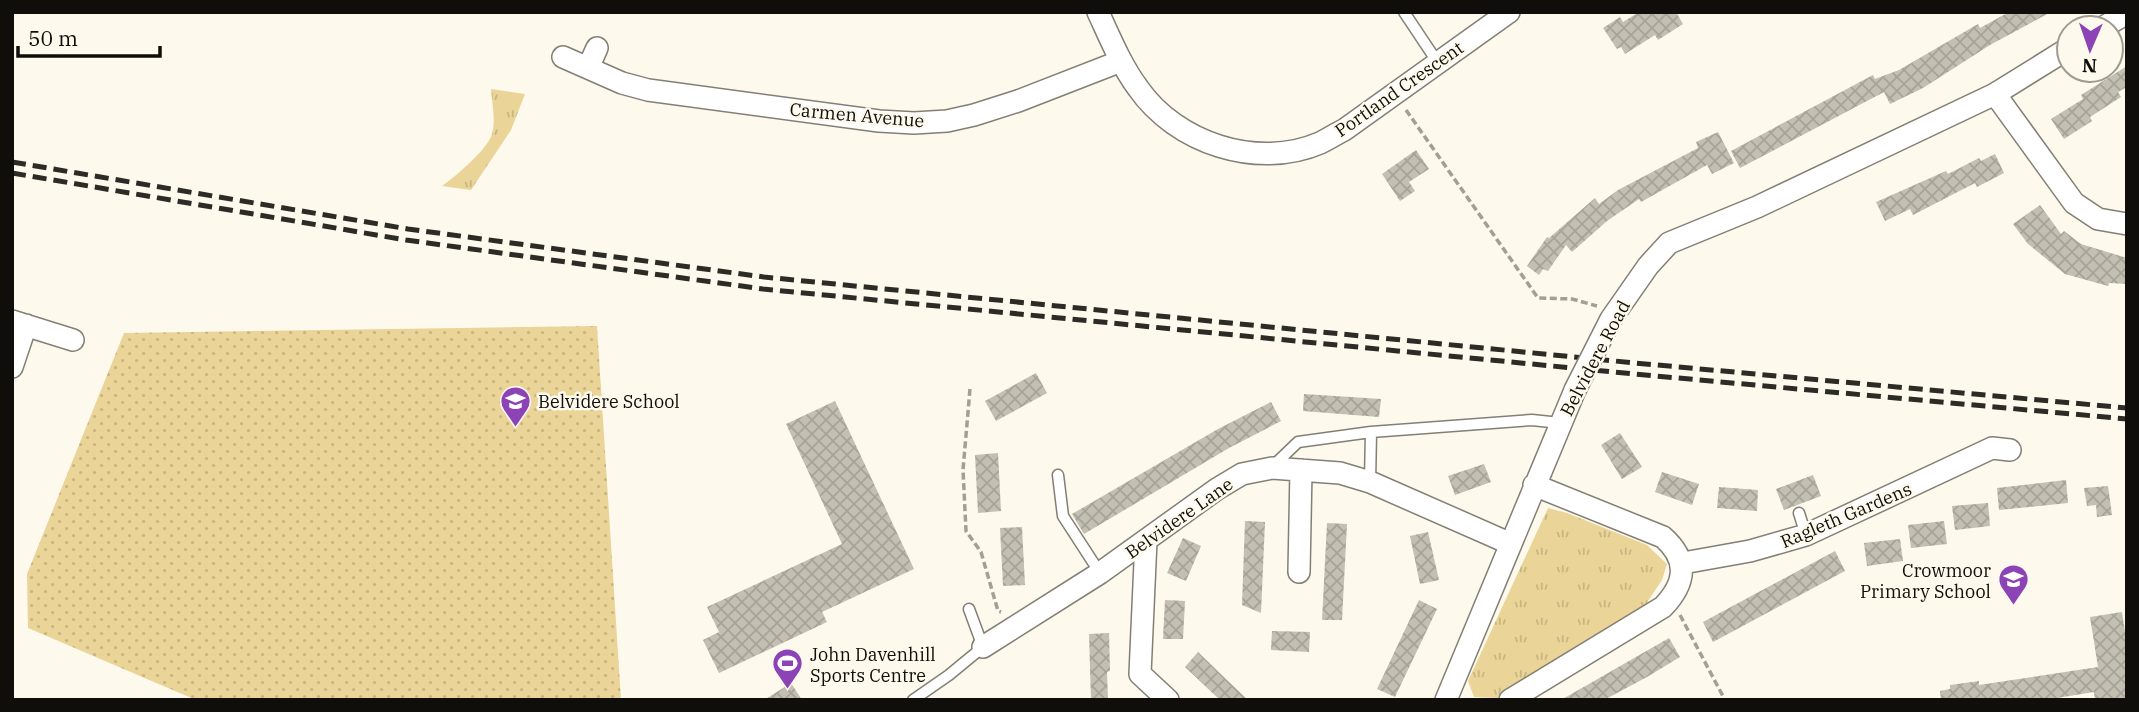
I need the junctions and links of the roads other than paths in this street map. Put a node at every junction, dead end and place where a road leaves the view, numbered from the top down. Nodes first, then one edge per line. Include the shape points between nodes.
1 (1098, 12) edge
2 (1404, 12) edge
3 (1508, 12) edge
4 (597, 48) dead end
5 (563, 57) dead end
6 (2055, 57) edge
7 (1121, 61) junction
8 (1438, 63) junction
9 (588, 68) junction
10 (1995, 93) junction
11 (2127, 224) edge
12 (19, 323) edge
13 (73, 340) dead end
14 (12, 367) edge
15 (1560, 423) junction
16 (1371, 432) junction
17 (2010, 450) dead end
18 (1272, 468) junction
19 (1301, 470) junction
20 (1058, 475) dead end
21 (1370, 482) junction
22 (1534, 485) junction
23 (1799, 513) dead end
24 (1806, 535) junction
25 (1146, 540) junction
26 (1511, 544) junction
27 (1683, 563) junction
28 (1299, 572) dead end
29 (1100, 573) junction
30 (970, 609) dead end
31 (983, 647) junction
32 (1140, 674) junction
33 (1452, 698) edge
34 (913, 700) edge
35 (1139, 700) edge
36 (1168, 700) edge
37 (1510, 700) edge

1 - 7 street, Portland Crescent
2 - 8 lane
3 - 8 street, Portland Crescent
4 - 9 street
5 - 9 street, Carmen Avenue
6 - 10 street, Belvidere Road
7 - 8 street, Portland Crescent via 1156,110 1180,128 1232,150 1265,153 1318,144
7 - 9 street, Carmen Avenue via 974,115 914,123 659,92
10 - 11 street via 2074,204 2098,219
10 - 15 street, Belvidere Road, bridge via 1757,207 1669,243 1613,316
12 - 13 street
12 - 14 street
15 - 16 lane via 1532,420
15 - 22 street, Belvidere Road
16 - 18 lane via 1297,442
16 - 21 lane
17 - 24 street, Ragleth Gardens via 1992,449
18 - 19 street, Belvidere Lane
18 - 25 street, Belvidere Lane via 1242,474
19 - 21 street, Belvidere Lane
19 - 28 street
20 - 29 lane via 1063,516
21 - 26 street, Belvidere Lane
22 - 26 street, Belvidere Road
22 - 27 street via 1663,537
23 - 24 lane
24 - 27 street, Ragleth Gardens
25 - 29 street, Belvidere Lane
25 - 32 street
26 - 33 street, Belvidere Road
27 - 37 street via 1671,598 1663,607
29 - 31 street, Belvidere Lane
30 - 31 lane
31 - 34 lane
32 - 35 street
32 - 36 street

